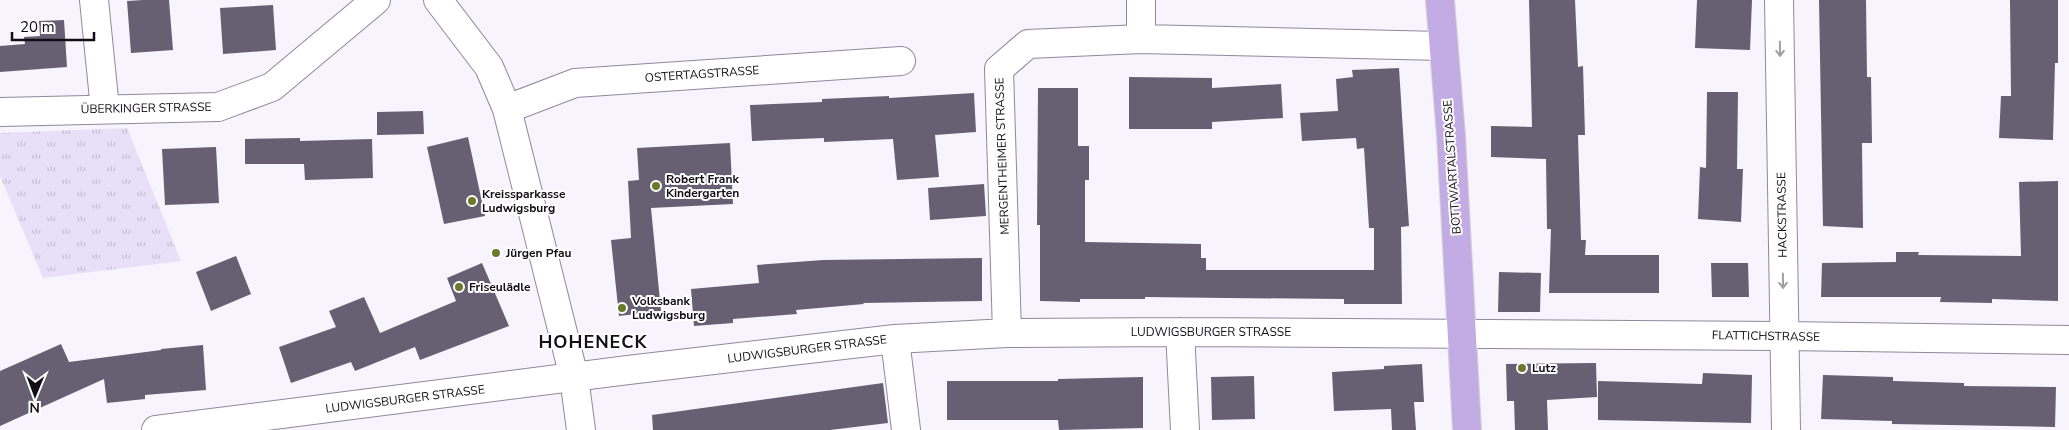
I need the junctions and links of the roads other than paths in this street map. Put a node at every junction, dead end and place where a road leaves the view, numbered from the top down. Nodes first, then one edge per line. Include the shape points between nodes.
1 (94, 0) edge
2 (376, 0) edge
3 (438, 0) edge
4 (1142, 0) edge
5 (1440, 0) edge
6 (1779, 0) edge
7 (1141, 39) junction
8 (1442, 46) junction
9 (901, 61) dead end
10 (105, 109) junction
11 (507, 109) junction
12 (0, 112) edge
13 (1180, 332) junction
14 (1007, 333) junction
15 (1462, 334) junction
16 (1784, 336) junction
17 (895, 339) junction
18 (2069, 340) edge
19 (574, 377) junction
20 (156, 430) edge
21 (581, 430) edge
22 (906, 430) edge
23 (1185, 430) edge
24 (1467, 430) edge
25 (1786, 430) edge

1 - 10 street
2 - 10 street, ÜBERKINGER STRASSE via 272,87 218,107
3 - 11 street via 489,67
4 - 7 street
5 - 8 main road, BOTTWARTALSTRASSE
6 -> 16 street, HACKSTRASSE
7 - 8 street, MERGENTHEIMER STRASSE
7 - 14 street, MERGENTHEIMER STRASSE via 1028,44 999,68
8 - 15 main road, BOTTWARTALSTRASSE
9 - 11 street, OSTERTAGSTRASSE via 574,83
10 - 12 street, ÜBERKINGER STRASSE
11 - 19 street
13 - 14 street, LUDWIGSBURGER STRASSE
13 - 15 street, LUDWIGSBURGER STRASSE
13 - 23 street
14 - 17 street, LUDWIGSBURGER STRASSE
15 - 16 street, FLATTICHSTRASSE
15 - 24 main road, BOTTWARTALSTRASSE
16 - 18 street, FLATTICHSTRASSE
16 - 25 street, HACKSTRASSE
17 - 19 street, LUDWIGSBURGER STRASSE
17 - 22 street
19 - 20 street, LUDWIGSBURGER STRASSE
19 - 21 street

